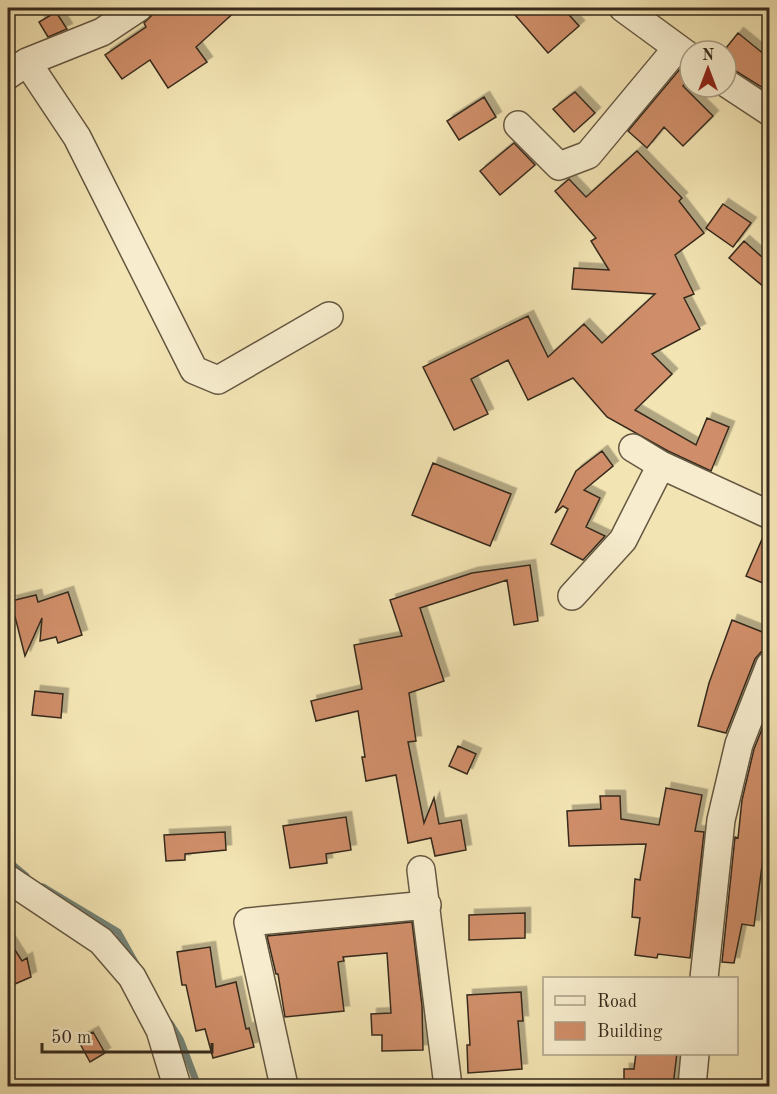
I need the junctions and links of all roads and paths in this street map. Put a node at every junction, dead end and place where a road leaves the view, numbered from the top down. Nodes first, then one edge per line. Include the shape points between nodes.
1 (138, 8) edge
2 (623, 8) edge
3 (678, 49) edge
4 (678, 59) edge
5 (17, 69) edge
6 (738, 91) edge
7 (770, 112) edge
8 (518, 125) dead end
9 (329, 316) dead end
10 (633, 448) dead end
11 (661, 465) junction
12 (770, 515) edge
13 (572, 596) dead end
14 (770, 665) edge
15 (421, 870) dead end
16 (8, 879) edge
17 (427, 905) junction
18 (704, 977) edge
19 (695, 1055) edge
20 (177, 1086) edge
21 (284, 1086) edge
22 (448, 1086) edge
23 (692, 1086) edge

1 - 5 street via 102,33
2 - 3 street
4 - 8 street via 588,155 559,166
5 - 9 street via 77,137 194,370 218,380
6 - 7 street
10 - 11 street
11 - 12 street
11 - 13 street via 623,540
14 - 18 street via 739,744 721,820
15 - 17 street
16 - 20 street via 101,941 132,977 160,1030
17 - 21 street via 248,922
17 - 22 street
19 - 23 street

